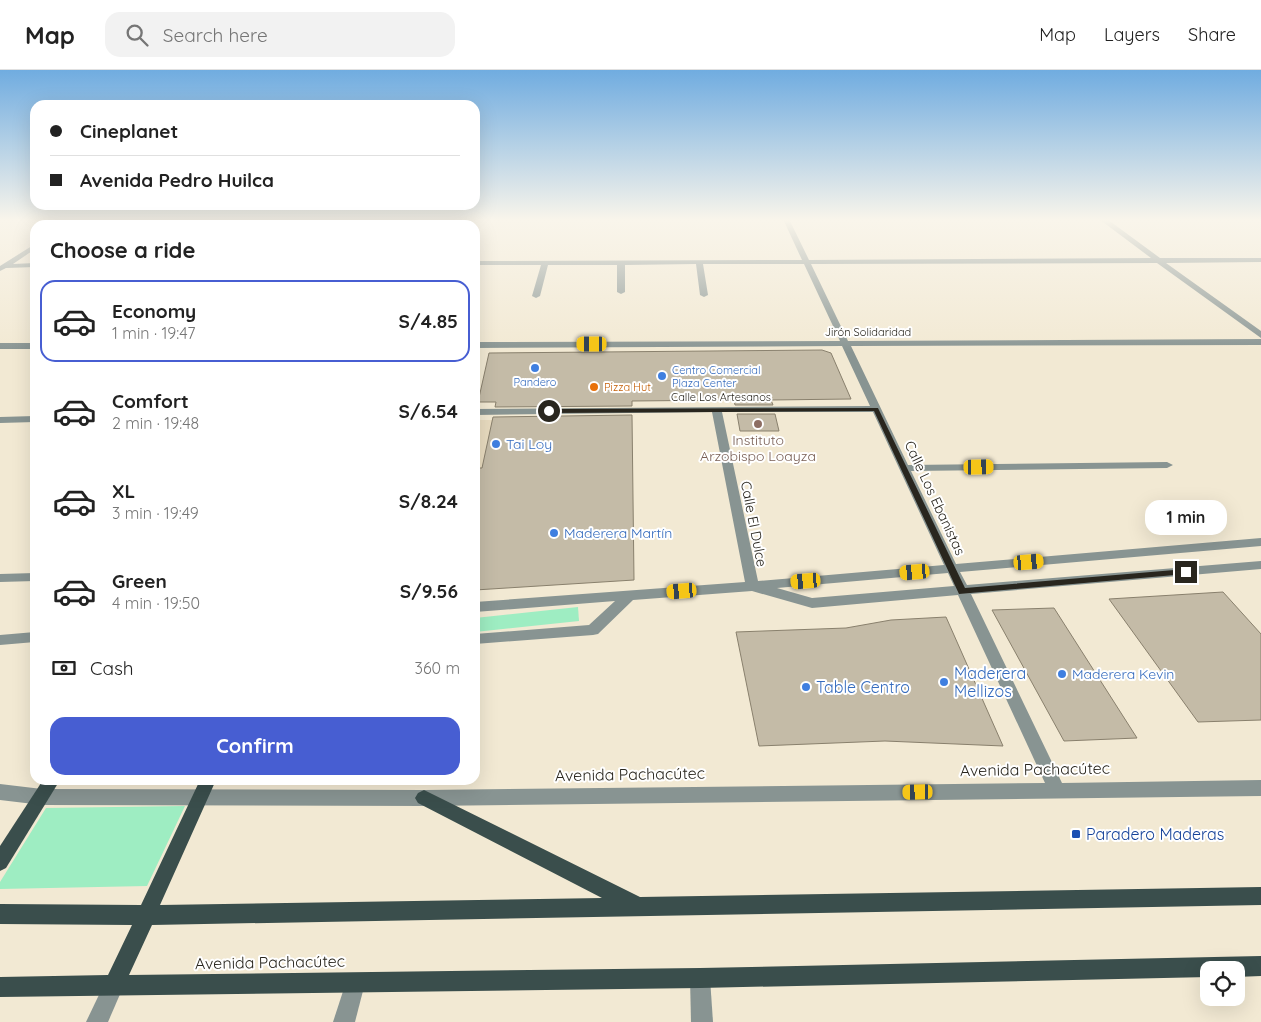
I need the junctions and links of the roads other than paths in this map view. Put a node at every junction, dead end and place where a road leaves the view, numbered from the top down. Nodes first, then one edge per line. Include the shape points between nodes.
1 (545, 263) edge
2 (621, 263) edge
3 (699, 263) edge
4 (807, 263) edge
5 (1163, 263) edge
6 (30, 266) edge
7 (3, 267) edge
8 (621, 292) dead end
9 (704, 295) dead end
10 (536, 296) dead end
11 (1261, 335) edge
12 (1261, 342) edge
13 (845, 343) junction
14 (480, 345) edge
15 (0, 346) edge
16 (30, 346) edge
17 (716, 409) junction
18 (876, 410) junction
19 (480, 412) edge
20 (0, 420) edge
21 (30, 420) edge
22 (1167, 465) dead end
23 (904, 468) junction
24 (1261, 542) edge
25 (1261, 565) edge
26 (951, 568) junction
27 (30, 577) edge
28 (0, 578) edge
29 (752, 586) junction
30 (962, 591) junction
31 (630, 595) junction
32 (480, 607) edge
33 (30, 637) edge
34 (480, 639) edge
35 (0, 640) edge
36 (49, 785) edge
37 (205, 788) edge
38 (1261, 788) edge
39 (1057, 790) junction
40 (0, 792) edge
41 (42, 797) junction
42 (424, 798) junction
43 (0, 862) edge
44 (1261, 896) edge
45 (640, 907) junction
46 (0, 914) edge
47 (146, 915) junction
48 (1261, 966) edge
49 (700, 978) junction
50 (355, 983) junction
51 (114, 985) junction
52 (0, 987) edge
53 (97, 1022) edge
54 (344, 1022) edge
55 (702, 1022) edge

1 - 10 street
2 - 8 street
3 - 9 street
4 - 13 street, Calle Los Ebanistas
5 - 11 street
6 - 7 street
12 - 13 street, Jirón Solidaridad
13 - 14 street, Jirón Solidaridad
13 - 18 street, Calle Los Ebanistas
15 - 16 street
17 - 18 street, Calle Los Artesanos
17 - 19 street, Calle Los Artesanos
17 - 29 street, Calle El Dulce
18 - 23 street, Calle Los Ebanistas
20 - 21 street
22 - 23 street
23 - 26 street, Calle Los Ebanistas
24 - 26 street
25 - 30 street
26 - 29 street
26 - 30 street, Calle Los Ebanistas
27 - 28 street
29 - 30 street via 812,603
29 - 31 street
30 - 39 street, Calle Los Ebanistas
31 - 32 street
31 - 34 street via 593,630
33 - 35 street
36 - 41 main road
37 - 41 street, Avenida Pachacútec
37 - 42 street, Avenida Pachacútec via 246,798
37 - 47 main road
38 - 39 street, Avenida Pachacútec
39 - 42 street, Avenida Pachacútec
40 - 41 street, Avenida Pachacútec
41 - 43 main road
42 - 45 main road
44 - 45 main road
45 - 47 main road
46 - 47 main road
47 - 51 main road
48 - 49 main road, Avenida Pachacútec
49 - 50 main road, Avenida Pachacútec
49 - 55 street
50 - 51 main road, Avenida Pachacútec
50 - 54 street
51 - 52 main road, Avenida Pachacútec
51 - 53 street

